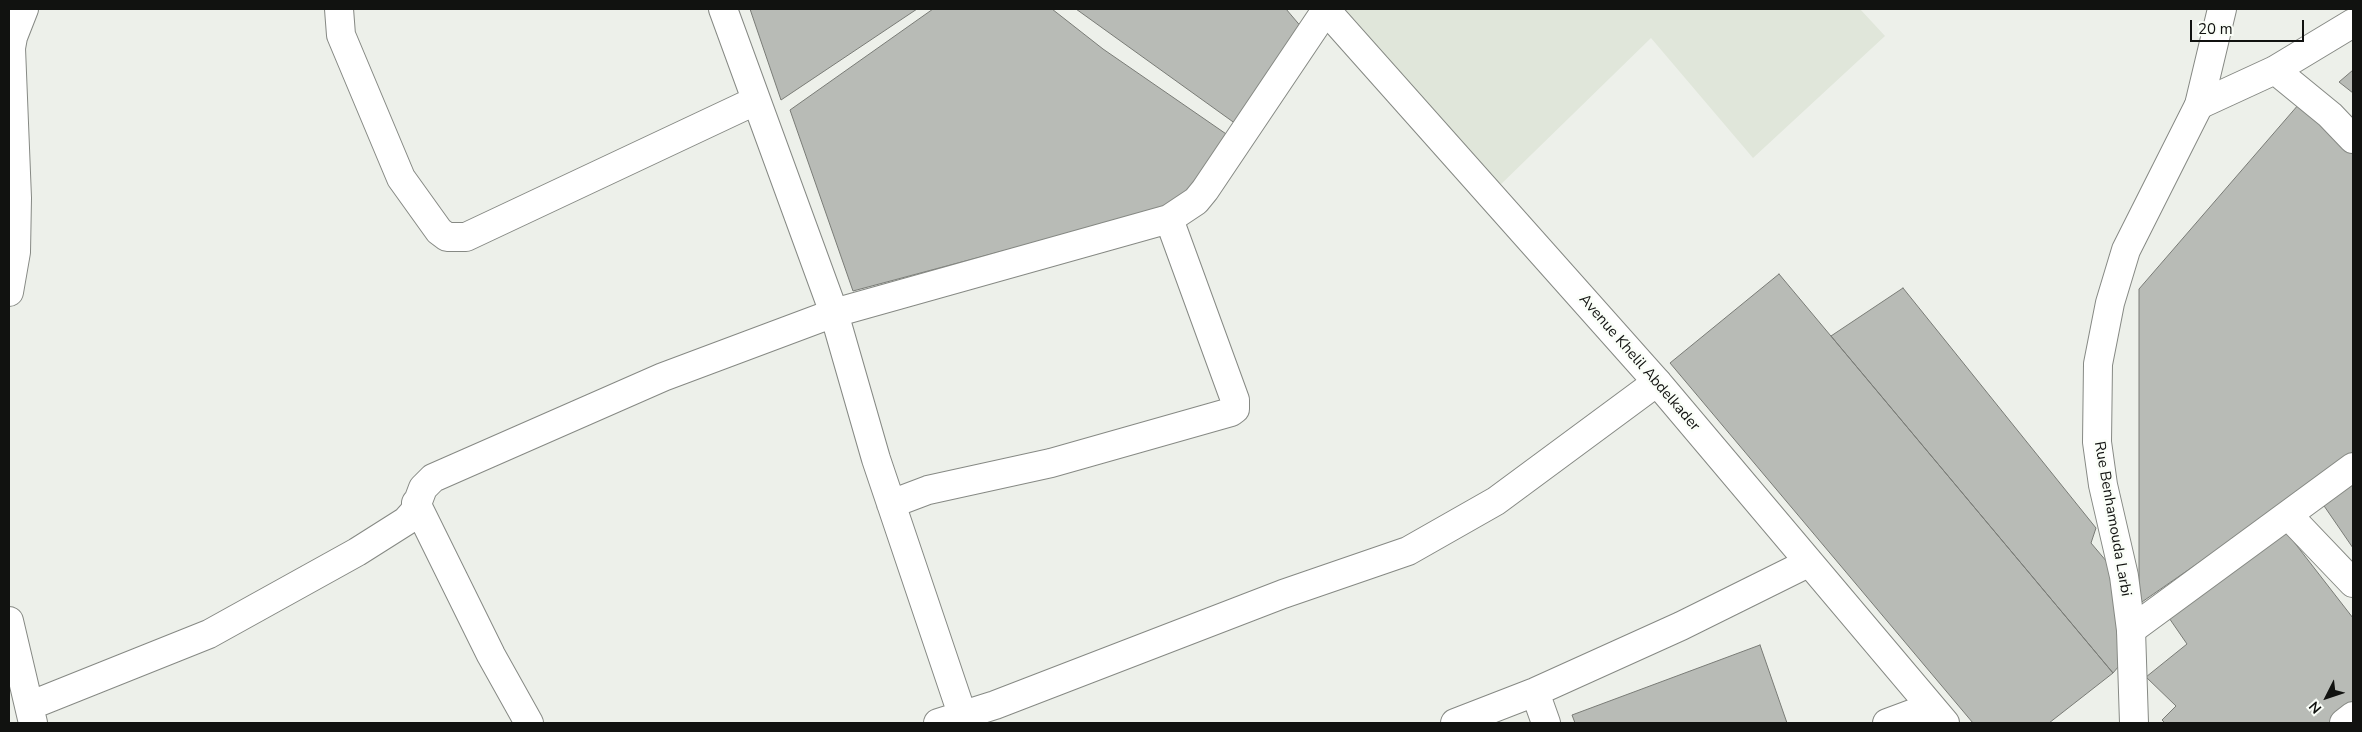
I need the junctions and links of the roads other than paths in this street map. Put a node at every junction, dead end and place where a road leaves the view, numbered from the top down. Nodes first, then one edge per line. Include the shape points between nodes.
1 (24, 9) edge
2 (339, 9) edge
3 (723, 9) edge
4 (1325, 9) edge
5 (2222, 9) edge
6 (2353, 23) edge
7 (2275, 70) junction
8 (756, 101) junction
9 (2200, 105) junction
10 (2353, 139) edge
11 (1169, 218) junction
12 (9, 292) edge
13 (834, 312) junction
14 (1657, 382) junction
15 (2353, 467) edge
16 (416, 503) junction
17 (891, 504) junction
18 (2288, 515) junction
19 (1808, 563) junction
20 (2353, 583) edge
21 (9, 621) edge
22 (2131, 630) junction
23 (1535, 692) junction
24 (31, 714) edge
25 (999, 714) edge
26 (1937, 715) edge
27 (2353, 716) edge
28 (950, 719) edge
29 (529, 723) edge
30 (1455, 723) edge
31 (1546, 723) edge
32 (1887, 723) edge
33 (2134, 723) edge
34 (2344, 723) edge

1 - 12 street via 12,37 11,48 17,198 16,252
2 - 8 street via 340,35 400,178 446,237 466,237
3 - 8 street
4 - 11 street via 1205,190 1196,202
4 - 14 street, Avenue Khelil Abdelkader
5 - 9 street, Rue Benhamouda Larbi
6 - 7 street
7 - 9 street
7 - 10 street via 2330,115
8 - 13 street
9 - 22 street, Rue Benhamouda Larbi via 2126,250 2110,303 2098,364 2097,442 2103,485 2124,576
11 - 13 street
11 - 17 street via 1235,400 1231,412 1051,463 928,490
13 - 16 street via 663,377 433,478 423,488
13 - 17 street
14 - 19 street, Avenue Khelil Abdelkader
14 - 25 street via 1496,501 1408,551 1283,594
15 - 18 street
16 - 24 street via 414,512 406,521 358,552 209,634
16 - 29 street via 491,655
17 - 28 street
18 - 20 street
18 - 22 street
19 - 23 street via 1681,626
19 - 26 street, Avenue Khelil Abdelkader
21 - 24 street
22 - 33 street, Rue Benhamouda Larbi
23 - 30 street
23 - 31 street
25 - 28 street
26 - 32 street
27 - 34 street

